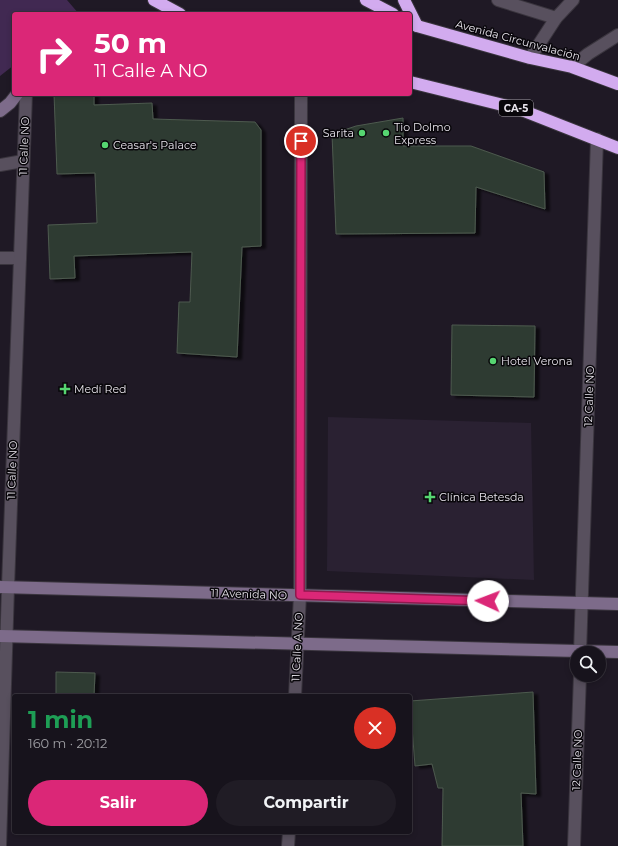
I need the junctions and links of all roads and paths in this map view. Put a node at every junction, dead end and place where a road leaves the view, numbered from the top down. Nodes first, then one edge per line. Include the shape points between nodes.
1 (154, 0) edge
2 (366, 0) edge
3 (404, 0) edge
4 (498, 0) edge
5 (573, 0) edge
6 (172, 12) edge
7 (389, 12) edge
8 (408, 12) edge
9 (556, 18) junction
10 (413, 24) edge
11 (618, 35) edge
12 (530, 58) junction
13 (572, 67) junction
14 (412, 82) edge
15 (618, 84) edge
16 (15, 96) edge
17 (26, 96) edge
18 (302, 96) edge
19 (0, 111) edge
20 (597, 139) junction
21 (618, 148) edge
22 (23, 161) junction
23 (0, 165) edge
24 (0, 258) edge
25 (20, 258) junction
26 (4, 587) edge
27 (300, 595) junction
28 (582, 603) junction
29 (618, 604) edge
30 (3, 636) edge
31 (297, 644) junction
32 (580, 646) edge
33 (570, 652) edge
34 (606, 652) edge
35 (618, 652) edge
36 (580, 682) edge
37 (295, 694) edge
38 (289, 834) edge
39 (0, 846) edge
40 (288, 846) edge
41 (574, 846) edge

1 - 6 highway
2 - 7 highway
3 - 8 highway
4 - 9 street
5 - 9 street
9 - 12 street
10 - 12 highway, Avenida Circunvalación
11 - 13 street
12 - 13 highway, Avenida Circunvalación
13 - 15 highway, Avenida Circunvalación
14 - 20 highway, CA-5 via 519,109
16 - 19 street
17 - 22 street, 11 Calle NO
18 - 27 street, 11 Calle A NO
20 - 21 highway, CA-5
20 - 28 street, 12 Calle NO
22 - 23 street
22 - 25 street, 11 Calle NO
24 - 25 street
25 - 26 street, 11 Calle NO
26 - 27 street, 11 Avenida NO
26 - 30 street, 11 Calle NO
27 - 28 street, 11 Avenida NO
27 - 31 street, 11 Calle A NO
28 - 29 street, 11 Avenida NO
28 - 32 street, 12 Calle NO
30 - 31 street
30 - 39 street, 11 Calle NO
31 - 33 street
31 - 37 street, 11 Calle A NO
34 - 35 street
36 - 41 street, 12 Calle NO
38 - 40 street

